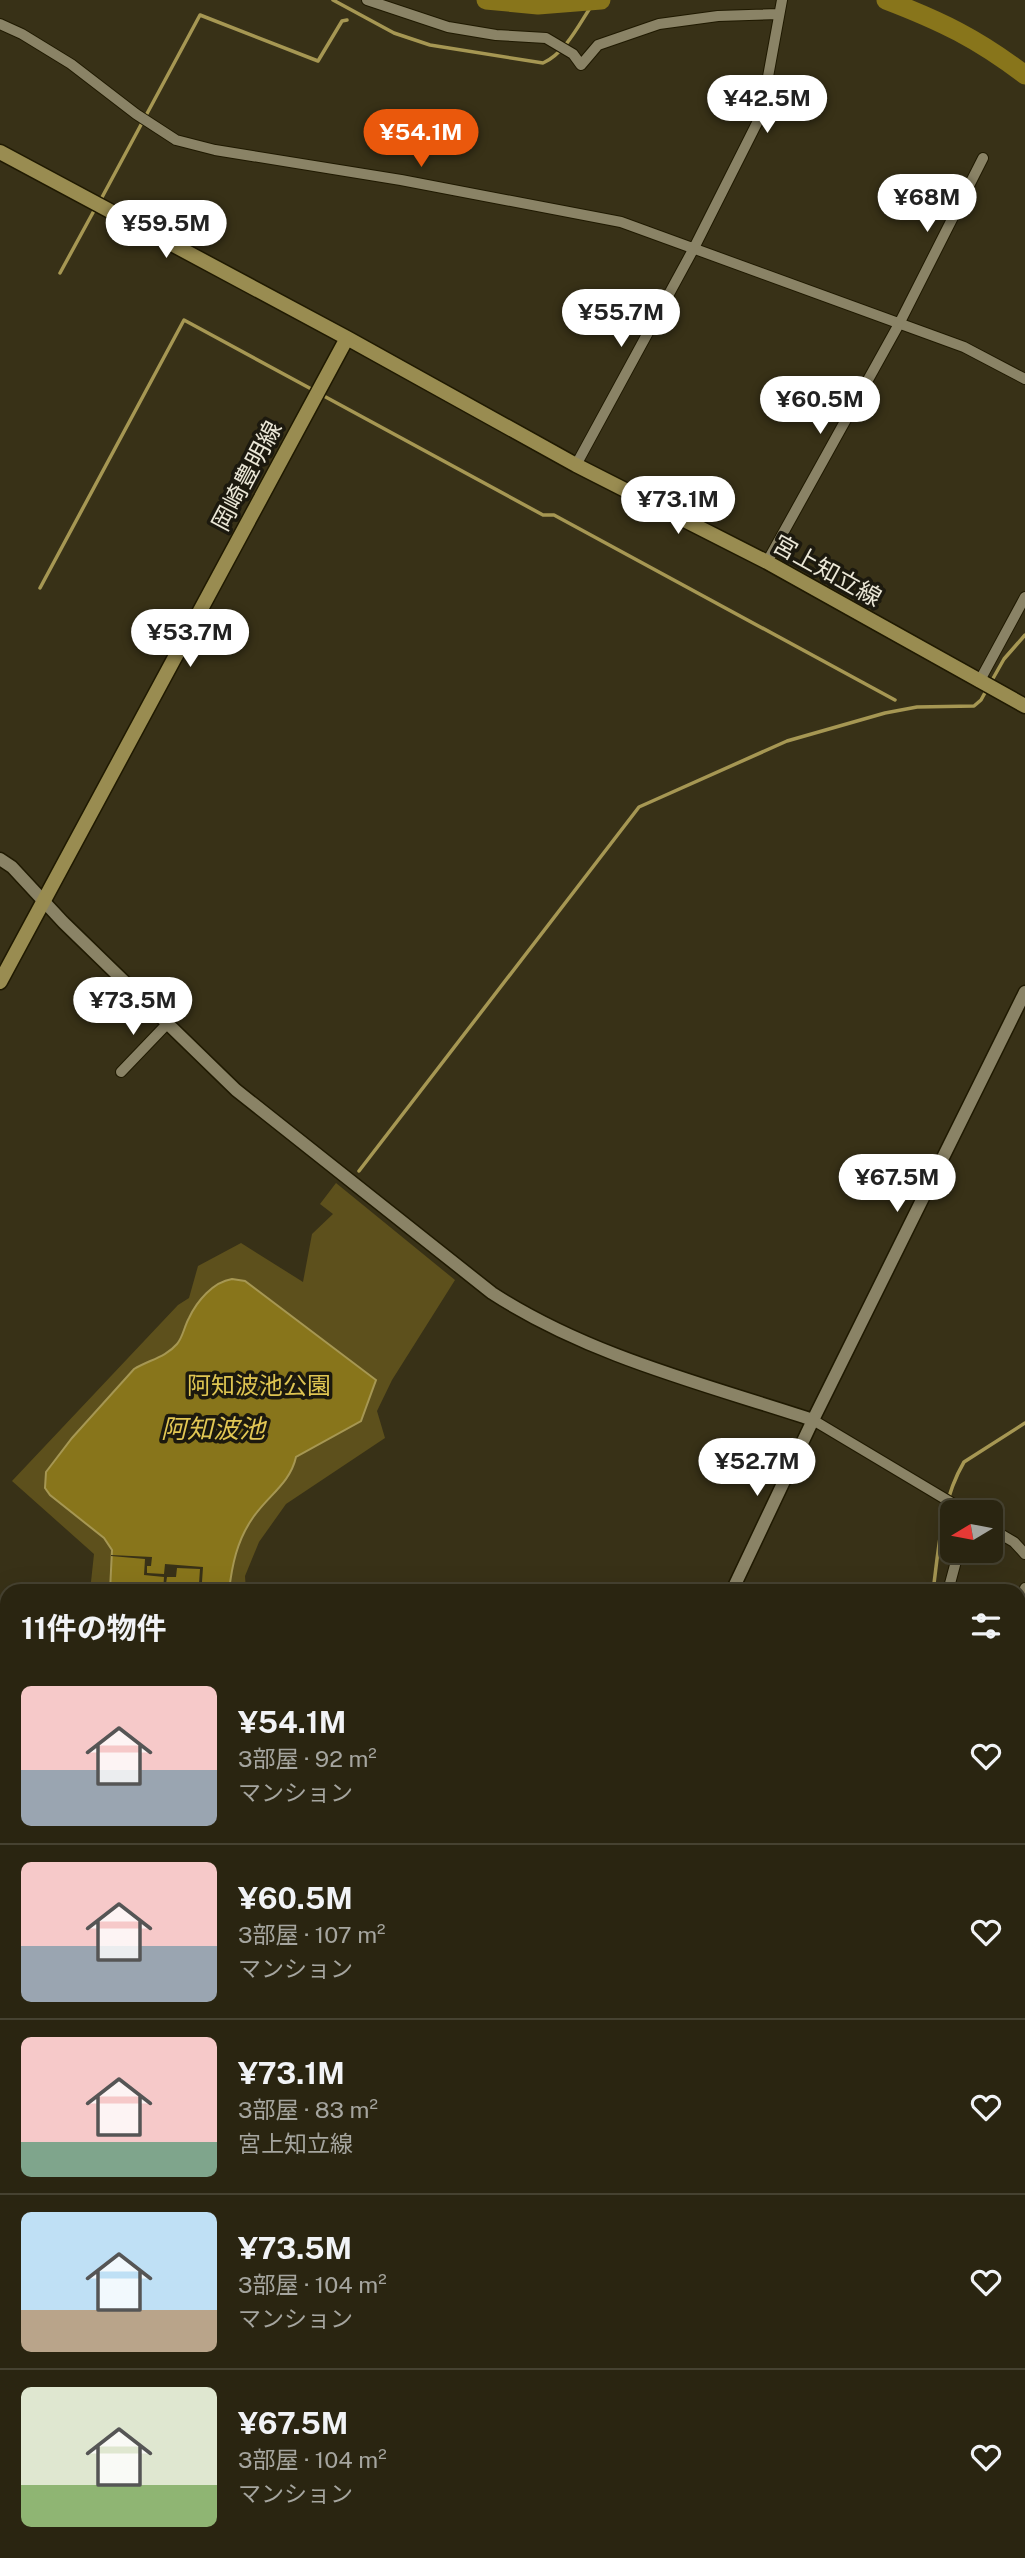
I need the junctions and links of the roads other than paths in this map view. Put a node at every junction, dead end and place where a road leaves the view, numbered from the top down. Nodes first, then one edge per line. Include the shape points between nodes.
1 (367, 0) edge
2 (782, 1) edge
3 (779, 14) junction
4 (0, 24) edge
5 (0, 152) edge
6 (982, 158) dead end
7 (694, 248) junction
8 (899, 324) junction
9 (347, 338) junction
10 (1025, 379) edge
11 (576, 465) junction
12 (767, 562) junction
13 (1025, 597) edge
14 (979, 682) junction
15 (1025, 706) edge
16 (0, 859) edge
17 (44, 901) junction
18 (0, 982) edge
19 (1025, 992) edge
20 (167, 1024) junction
21 (121, 1072) dead end
22 (813, 1420) junction
23 (947, 1500) edge
24 (1003, 1536) edge
25 (1025, 1554) edge
26 (956, 1563) edge
27 (735, 1584) edge
28 (950, 1584) edge

1 - 3 street via 448,27 554,41 581,65 598,46 659,24
2 - 3 street
3 - 7 street via 761,115
4 - 7 street via 71,64 176,140 621,222
5 - 9 main road
6 - 8 street
7 - 8 street
7 - 11 street
8 - 10 street via 964,347
8 - 12 street
9 - 11 main road, 宮上知立線
9 - 17 main road, 岡崎豊明線
11 - 12 main road, 宮上知立線
12 - 14 main road, 宮上知立線
13 - 14 street
14 - 15 main road, 宮上知立線
16 - 17 street
17 - 18 main road, 岡崎豊明線
17 - 20 street
19 - 22 street
20 - 21 street
20 - 22 street via 236,1090 522,1313 567,1336
22 - 23 street
22 - 27 street
24 - 25 street
26 - 28 street

